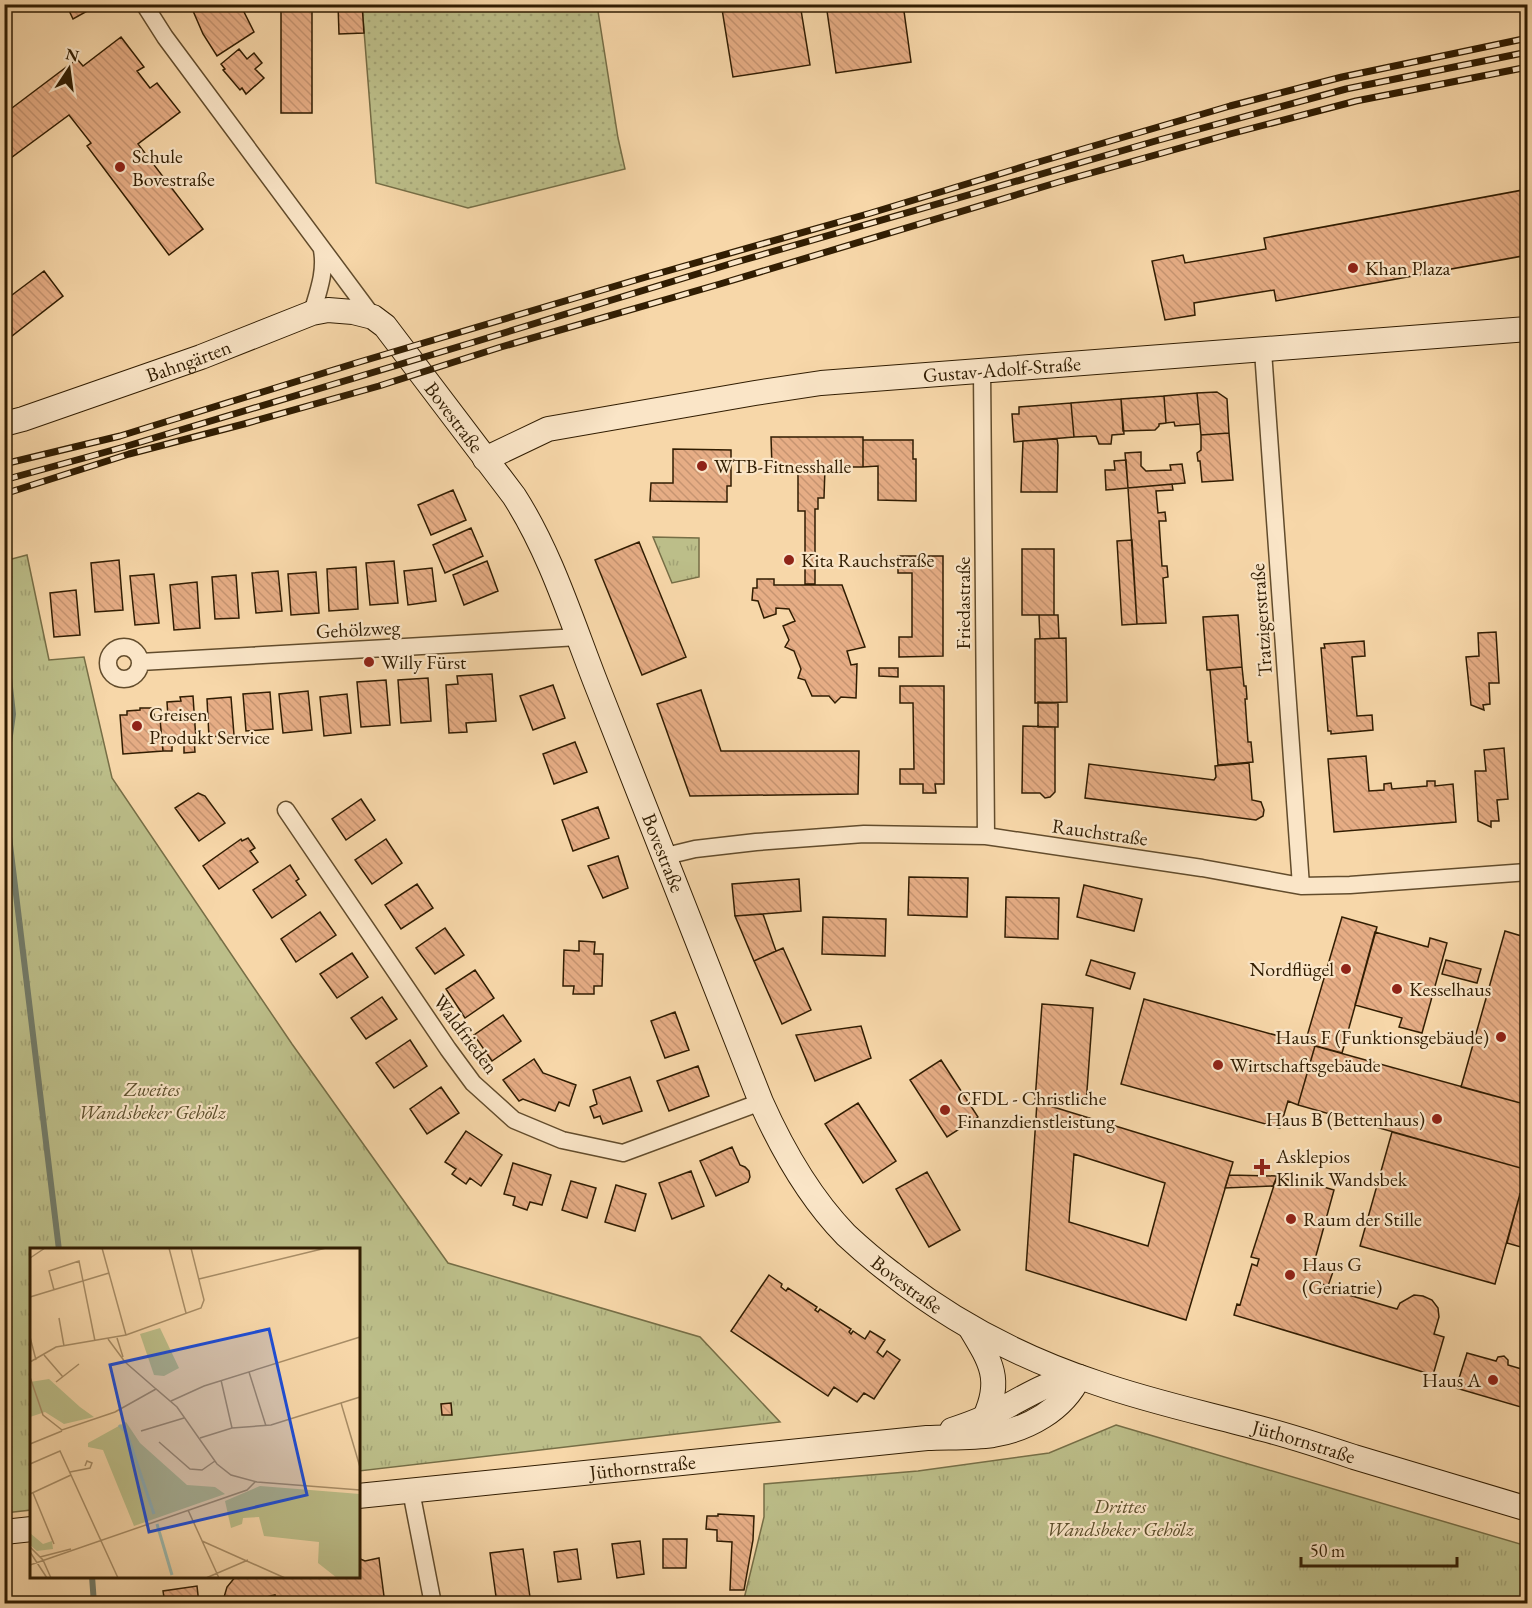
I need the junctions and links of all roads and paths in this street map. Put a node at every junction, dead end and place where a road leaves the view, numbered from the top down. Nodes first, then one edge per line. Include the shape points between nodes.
1 (144, 4) edge
2 (322, 250) junction
3 (312, 313) junction
4 (373, 317) junction
5 (1527, 329) edge
6 (1263, 351) junction
7 (982, 370) junction
8 (4, 424) edge
9 (485, 459) junction
10 (579, 637) junction
11 (140, 662) dead end
12 (286, 810) dead end
13 (986, 836) junction
14 (666, 856) junction
15 (1527, 872) edge
16 (1301, 886) junction
17 (761, 1102) junction
18 (971, 1329) junction
19 (1079, 1377) junction
20 (985, 1417) junction
21 (927, 1438) junction
22 (411, 1491) junction
23 (360, 1496) edge
24 (1527, 1509) edge
25 (30, 1529) edge
26 (4, 1532) edge
27 (433, 1604) edge

1 - 2 street, Bovestraße
2 - 3 street via 321,283
2 - 4 street, Bovestraße
3 - 4 main road, Bahngärten via 339,310
3 - 8 main road, Bahngärten via 201,357
4 - 9 main road, Bovestraße via 385,326
5 - 6 main road, Gustav-Adolf-Straße
6 - 7 main road, Gustav-Adolf-Straße
6 - 16 street, Tratzigerstraße
7 - 9 main road, Gustav-Adolf-Straße via 821,383 548,429
7 - 13 street, Friedastraße
9 - 10 main road, Bovestraße via 529,519
10 - 11 street, Gehölzweg
10 - 14 main road, Bovestraße
12 - 17 street, Waldfrieden via 473,1083 514,1120 562,1140 623,1153
13 - 14 street, Rauchstraße via 864,834 756,842
13 - 16 street, Rauchstraße
14 - 17 main road, Bovestraße
15 - 16 street, Rauchstraße
17 - 18 main road, Bovestraße via 798,1174 846,1234 916,1293
18 - 19 main road, Bovestraße
18 - 20 main road via 992,1372 993,1395
19 - 20 main road, Jüthornstraße via 1051,1385
19 - 21 main road, Jüthornstraße via 1057,1406 1034,1422 992,1435
19 - 24 main road, Jüthornstraße
20 - 21 main road, Jüthornstraße
21 - 22 main road, Jüthornstraße
22 - 23 main road, Jüthornstraße
22 - 27 street
25 - 26 main road

